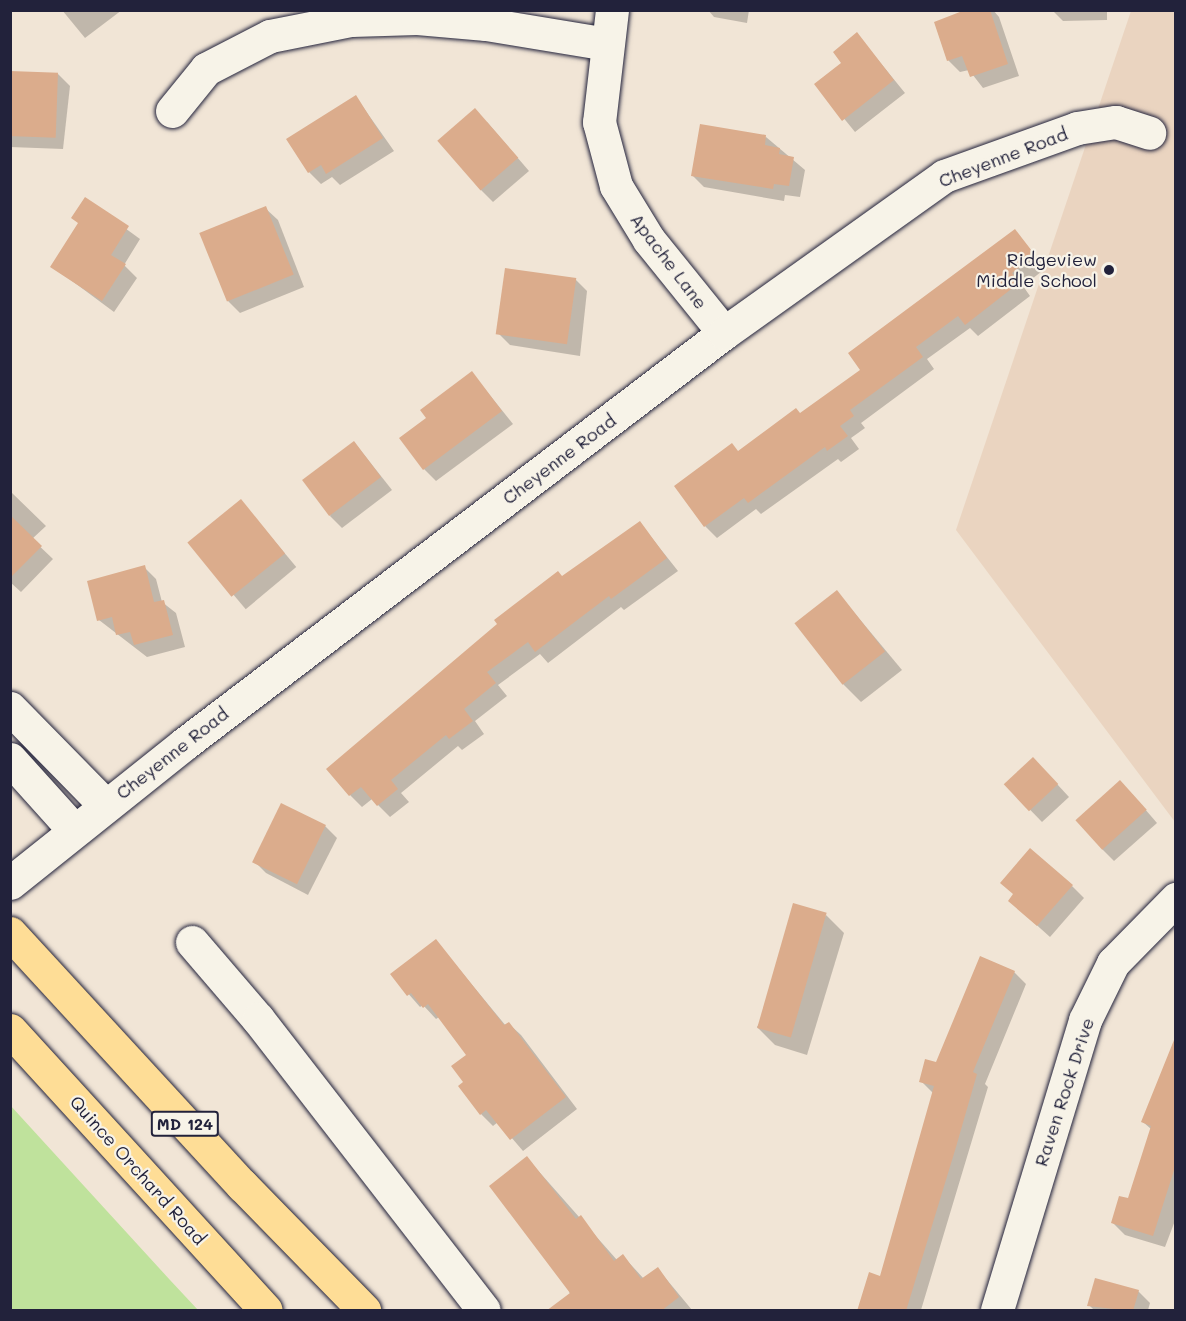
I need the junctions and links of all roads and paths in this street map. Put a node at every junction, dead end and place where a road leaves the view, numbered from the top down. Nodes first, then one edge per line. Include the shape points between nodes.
1 (612, 10) edge
2 (607, 44) junction
3 (171, 111) dead end
4 (1149, 133) dead end
5 (724, 333) junction
6 (10, 708) edge
7 (10, 759) edge
8 (105, 805) junction
9 (75, 830) junction
10 (10, 883) edge
11 (1176, 899) edge
12 (10, 933) edge
13 (192, 942) dead end
14 (10, 1030) edge
15 (266, 1311) edge
16 (364, 1311) edge
17 (484, 1311) edge
18 (997, 1311) edge

1 - 2 street, Apache Lane
2 - 3 street via 486,24 417,18 351,20 270,36 206,69
2 - 5 street, Apache Lane via 599,122 616,186 649,240
4 - 5 street, Cheyenne Road via 1116,122 1077,128 944,176
5 - 8 street, Cheyenne Road
6 - 8 street
7 - 9 street
8 - 9 street, Cheyenne Road
9 - 10 street, Cheyenne Road
11 - 18 street, Raven Rock Drive via 1113,963 1085,1020
12 - 16 main road, MD 124
13 - 17 street via 258,1019
14 - 15 main road, Quince Orchard Road

